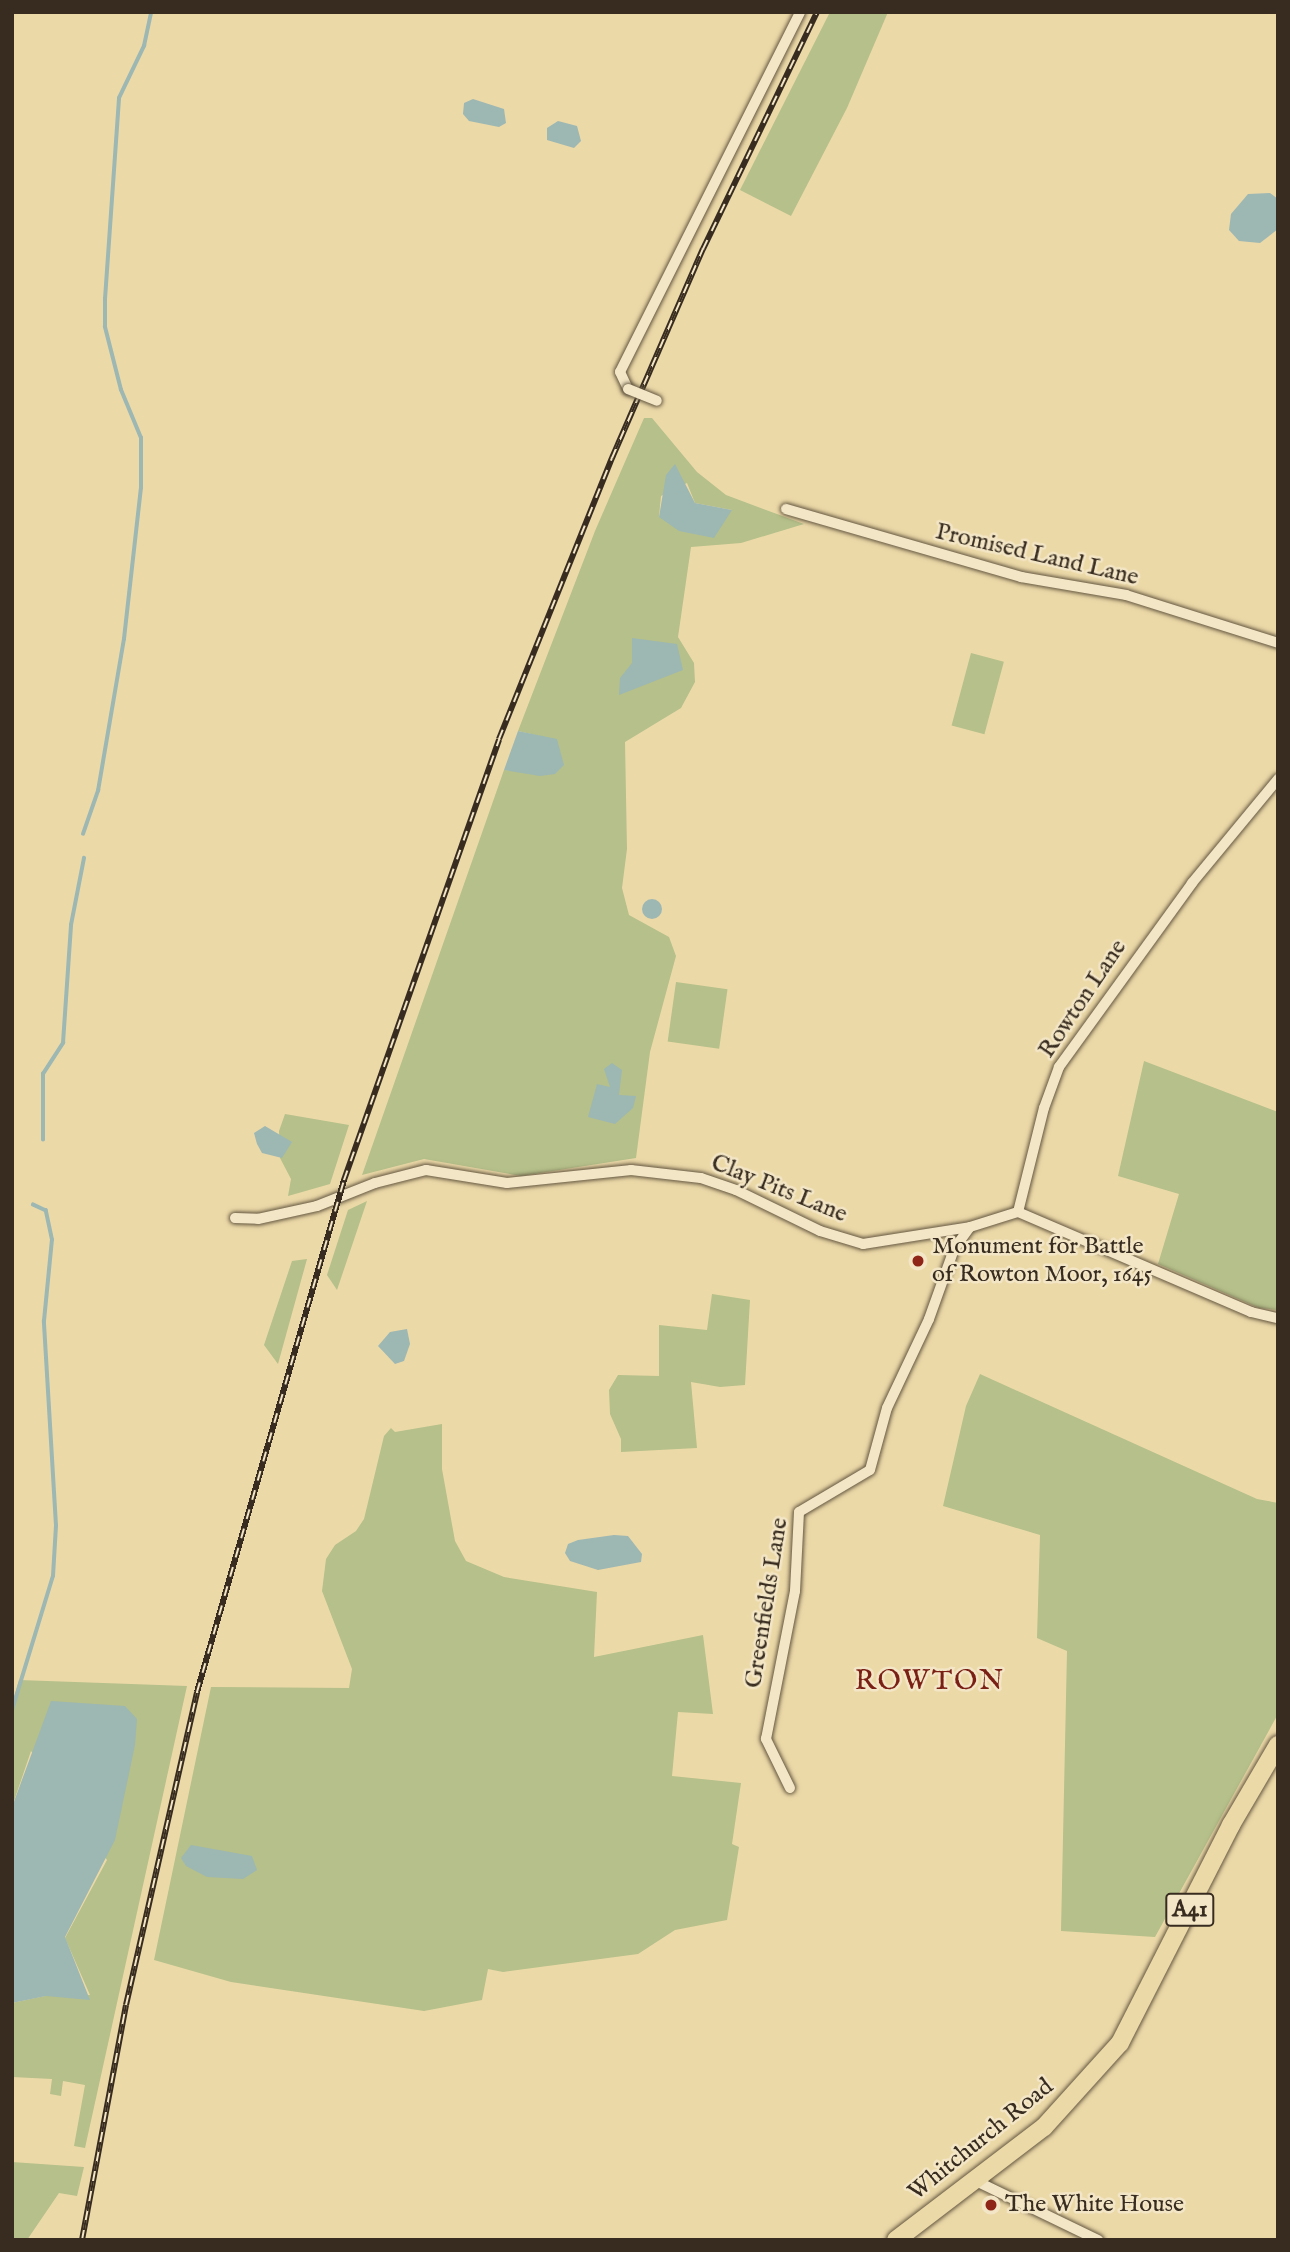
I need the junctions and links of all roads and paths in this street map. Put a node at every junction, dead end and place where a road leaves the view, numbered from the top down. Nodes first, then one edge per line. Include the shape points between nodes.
1 (800, 12) edge
2 (657, 401) dead end
3 (786, 509) dead end
4 (1278, 643) edge
5 (1278, 779) edge
6 (1018, 1212) junction
7 (235, 1218) dead end
8 (970, 1227) junction
9 (1278, 1318) edge
10 (1278, 1745) edge
11 (790, 1788) dead end
12 (976, 2181) junction
13 (896, 2240) edge
14 (1098, 2240) edge

1 - 2 street, bridge via 620,372 628,388
3 - 4 street, Promised Land Lane via 1021,577 1126,595
5 - 6 street, Rowton Lane via 1183,894 1059,1067
6 - 8 street, Clay Pits Lane
6 - 9 street via 1251,1312
7 - 8 street, Clay Pits Lane via 258,1219 317,1206 375,1183 426,1170 507,1183 631,1170 713,1182 820,1231 863,1244
8 - 11 street, Greenfields Lane via 954,1249 929,1319 887,1408 870,1470 799,1512 795,1591 766,1740
10 - 12 highway, Whitchurch Road / A41 via 1231,1825 1120,2043 1044,2127
12 - 13 highway, Whitchurch Road / A41
12 - 14 street

